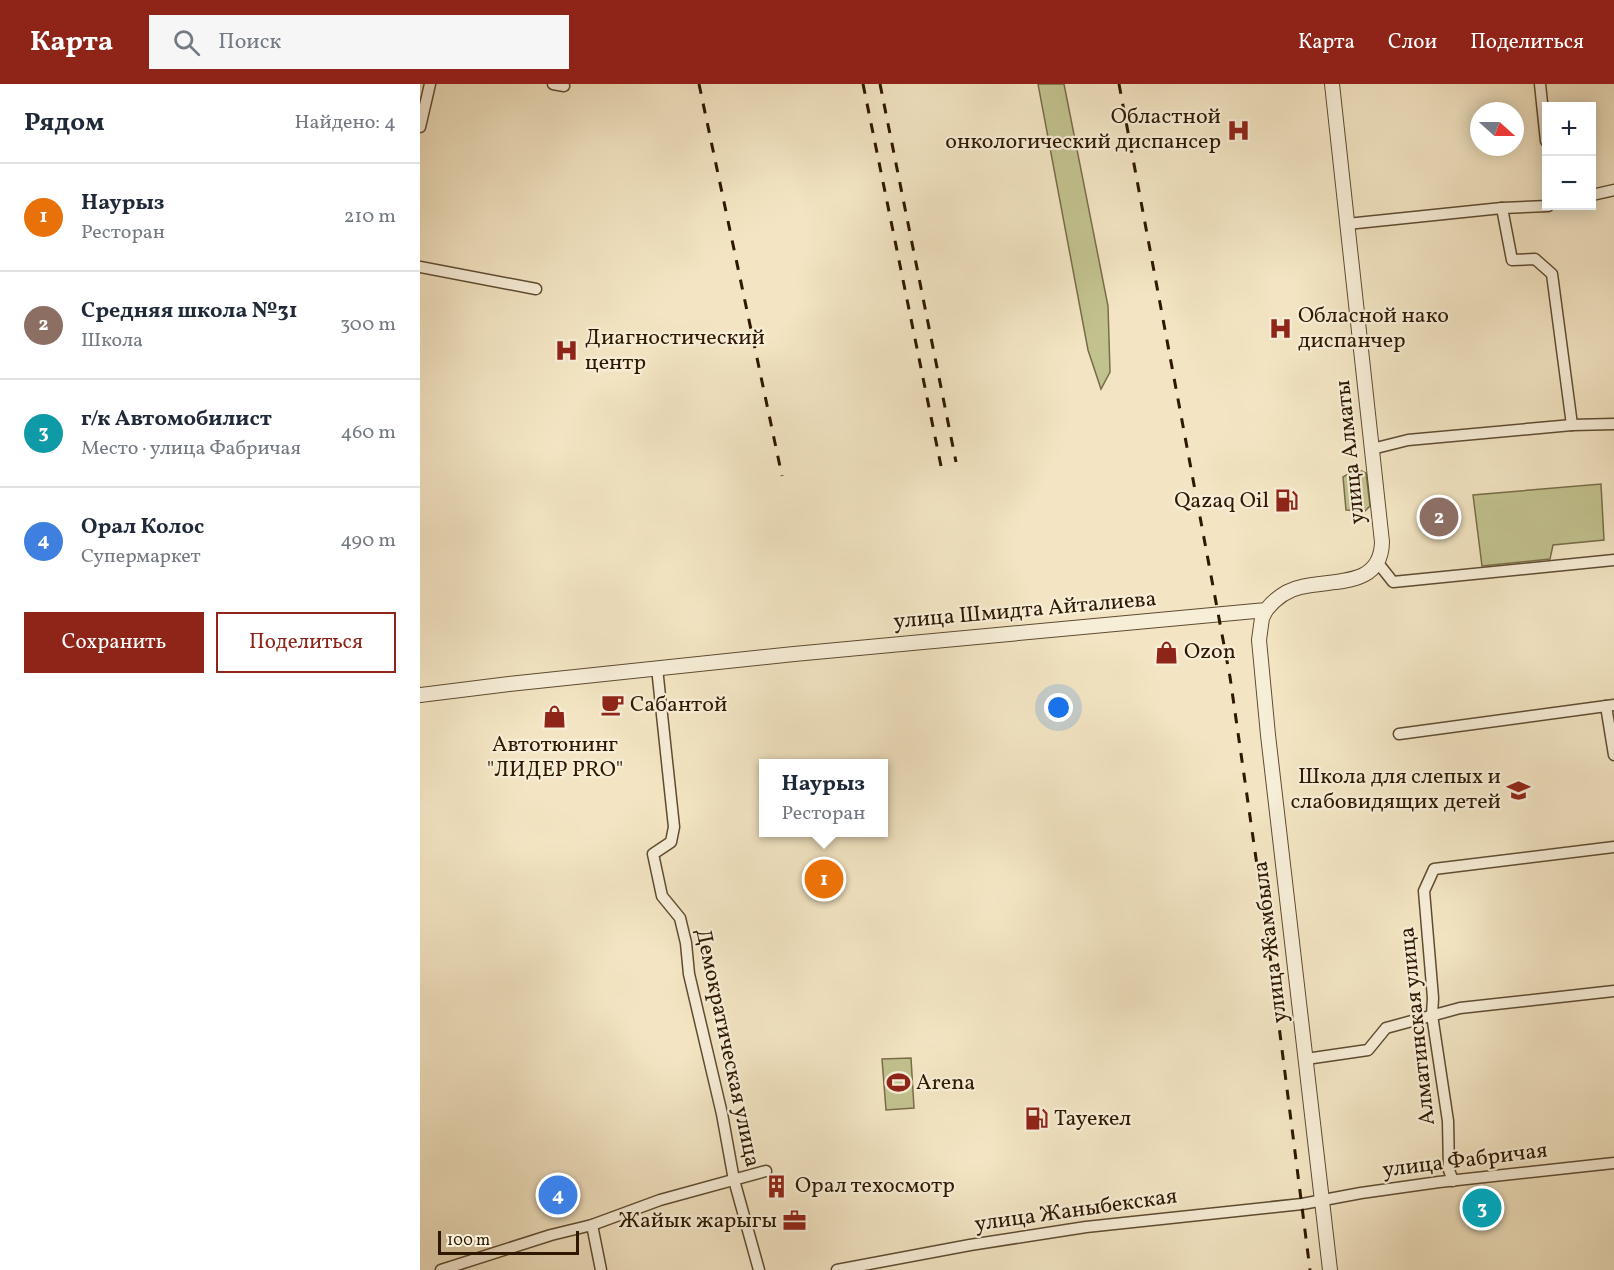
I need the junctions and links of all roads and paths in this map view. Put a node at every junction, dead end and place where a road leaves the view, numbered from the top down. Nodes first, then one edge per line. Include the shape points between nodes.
1 (430, 84) edge
2 (1332, 84) edge
3 (1540, 84) edge
4 (1542, 103) edge
5 (420, 127) edge
6 (1614, 190) edge
7 (1596, 194) edge
8 (1542, 206) edge
9 (1502, 208) junction
10 (1347, 224) junction
11 (420, 267) edge
12 (536, 289) dead end
13 (1614, 424) edge
14 (1572, 425) junction
15 (1372, 449) junction
16 (1614, 560) edge
17 (1378, 563) junction
18 (1266, 610) junction
19 (657, 668) junction
20 (420, 695) edge
21 (1610, 706) edge
22 (1399, 734) dead end
23 (1614, 755) edge
24 (1614, 847) edge
25 (1614, 991) edge
26 (1432, 1016) junction
27 (1306, 1059) junction
28 (1614, 1163) edge
29 (766, 1171) dead end
30 (734, 1180) junction
31 (1453, 1180) junction
32 (1322, 1200) junction
33 (592, 1225) junction
34 (441, 1270) edge
35 (602, 1270) edge
36 (759, 1270) edge
37 (837, 1270) edge
38 (1330, 1270) edge

1 - 5 street
2 - 10 street, улица Алматы
3 - 4 street
6 - 7 street
8 - 9 street
9 - 10 street
9 - 14 street via 1512,260 1535,259 1552,274
10 - 15 street, улица Алматы
11 - 12 street
13 - 14 street
14 - 15 street via 1408,440
15 - 17 street, улица Алматы via 1382,542
16 - 17 street via 1393,582
17 - 18 street via 1357,578 1286,592
18 - 19 street, улица Шмидта Айталиева
18 - 27 street, улица Жамбыла via 1259,629 1261,664
19 - 20 street, улица Шмидта Айталиева
19 - 30 street, Демократическая улица via 674,827 670,842 653,854 662,896 680,918
21 - 22 street
21 - 23 street
24 - 26 street, Алматинская улица via 1434,869 1424,891
25 - 26 street via 1460,1008
26 - 27 street via 1386,1028 1368,1050
26 - 31 street, Алматинская улица
27 - 32 street, улица Жамбыла
28 - 31 street, улица Фабричая
29 - 30 street
30 - 33 street via 660,1200
30 - 36 street, Демократическая улица
31 - 32 street, улица Фабричая
32 - 37 street, улица Жаныбекская via 1077,1229
32 - 38 street, улица Жамбыла
33 - 34 street
33 - 35 street

